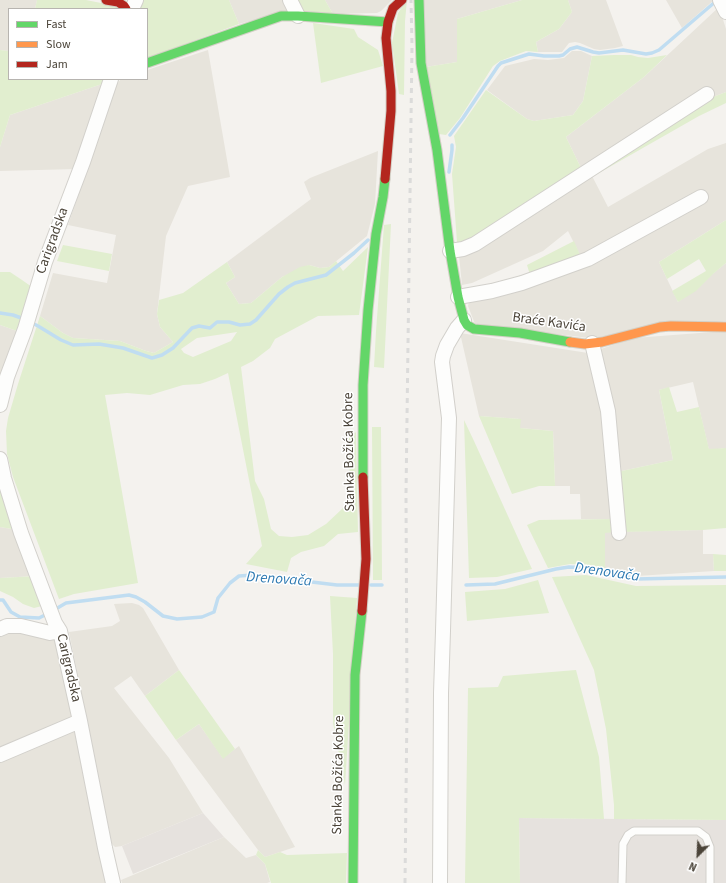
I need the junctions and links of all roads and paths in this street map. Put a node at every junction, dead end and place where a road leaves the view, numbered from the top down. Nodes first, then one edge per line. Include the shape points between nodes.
1 (106, 0) edge
2 (290, 0) edge
3 (402, 0) edge
4 (419, 0) edge
5 (720, 0) edge
6 (131, 5) edge
7 (726, 12) edge
8 (298, 16) junction
9 (388, 22) junction
10 (148, 64) edge
11 (111, 80) edge
12 (707, 94) dead end
13 (701, 197) dead end
14 (450, 252) junction
15 (458, 297) junction
16 (464, 320) junction
17 (726, 327) edge
18 (592, 343) junction
19 (0, 405) edge
20 (0, 459) edge
21 (619, 533) dead end
22 (58, 627) junction
23 (0, 629) edge
24 (80, 721) junction
25 (0, 755) edge
26 (113, 883) edge
27 (353, 883) edge
28 (440, 883) edge
29 (622, 883) edge
30 (710, 883) edge

1 - 6 street
2 - 8 street
3 - 9 street via 393,8
4 - 14 street via 421,63
5 - 7 street
8 - 9 street
8 - 10 street via 281,16
9 - 27 street, Stanka Božića Kobre via 386,38 391,91 390,124 368,310 363,385 366,577 354,690
11 - 19 street, Carigradska via 45,262
12 - 14 street via 475,244
13 - 15 street via 588,259 492,292
14 - 15 street
15 - 16 street
16 - 18 street, Braće Kavića via 474,329 520,333 576,344
16 - 28 street via 447,345 442,362 449,418 441,693
17 - 18 street, Braće Kavića via 666,327
18 - 21 street via 608,411
20 - 22 street, Carigradska via 21,533
22 - 23 street via 50,633 21,626
22 - 24 street, Carigradska
24 - 25 street
24 - 26 street, Carigradska
29 - 30 lane via 623,844 634,831 698,832 706,837 710,847

